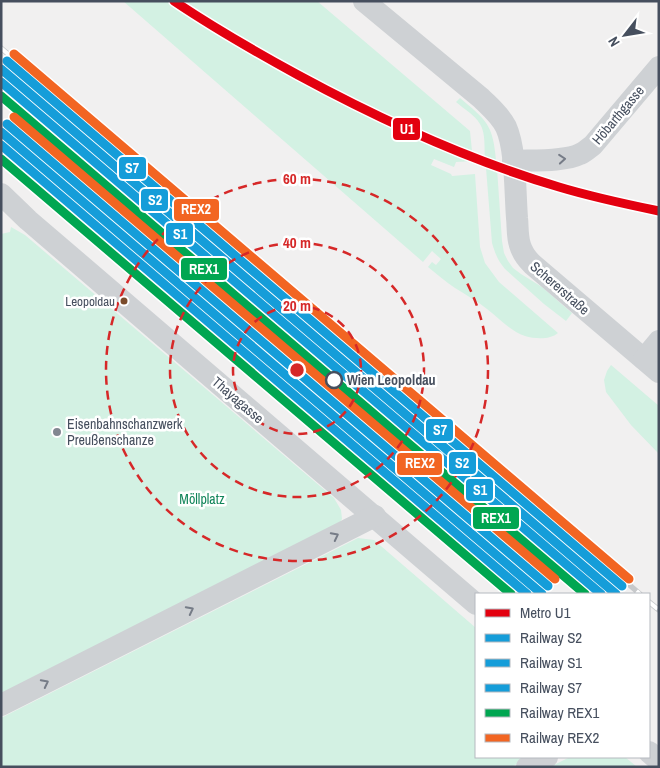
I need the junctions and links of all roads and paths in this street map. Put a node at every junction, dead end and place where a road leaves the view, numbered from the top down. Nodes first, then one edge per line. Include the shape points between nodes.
1 (364, 1) edge
2 (659, 67) edge
3 (513, 161) junction
4 (4, 200) edge
5 (659, 341) edge
6 (651, 365) edge
7 (374, 516) junction
8 (475, 603) edge
9 (1, 705) edge
10 (545, 758) edge
11 (526, 767) edge

1 - 3 street, Schererstraße via 493,108 506,128
3 -> 2 street, Höbarthgasse via 565,159 586,151
3 - 6 street, Schererstraße via 518,239 526,258
4 - 7 street, Thayagasse
5 - 6 street
7 - 8 street, Thayagasse
9 -> 7 street
10 - 11 street

